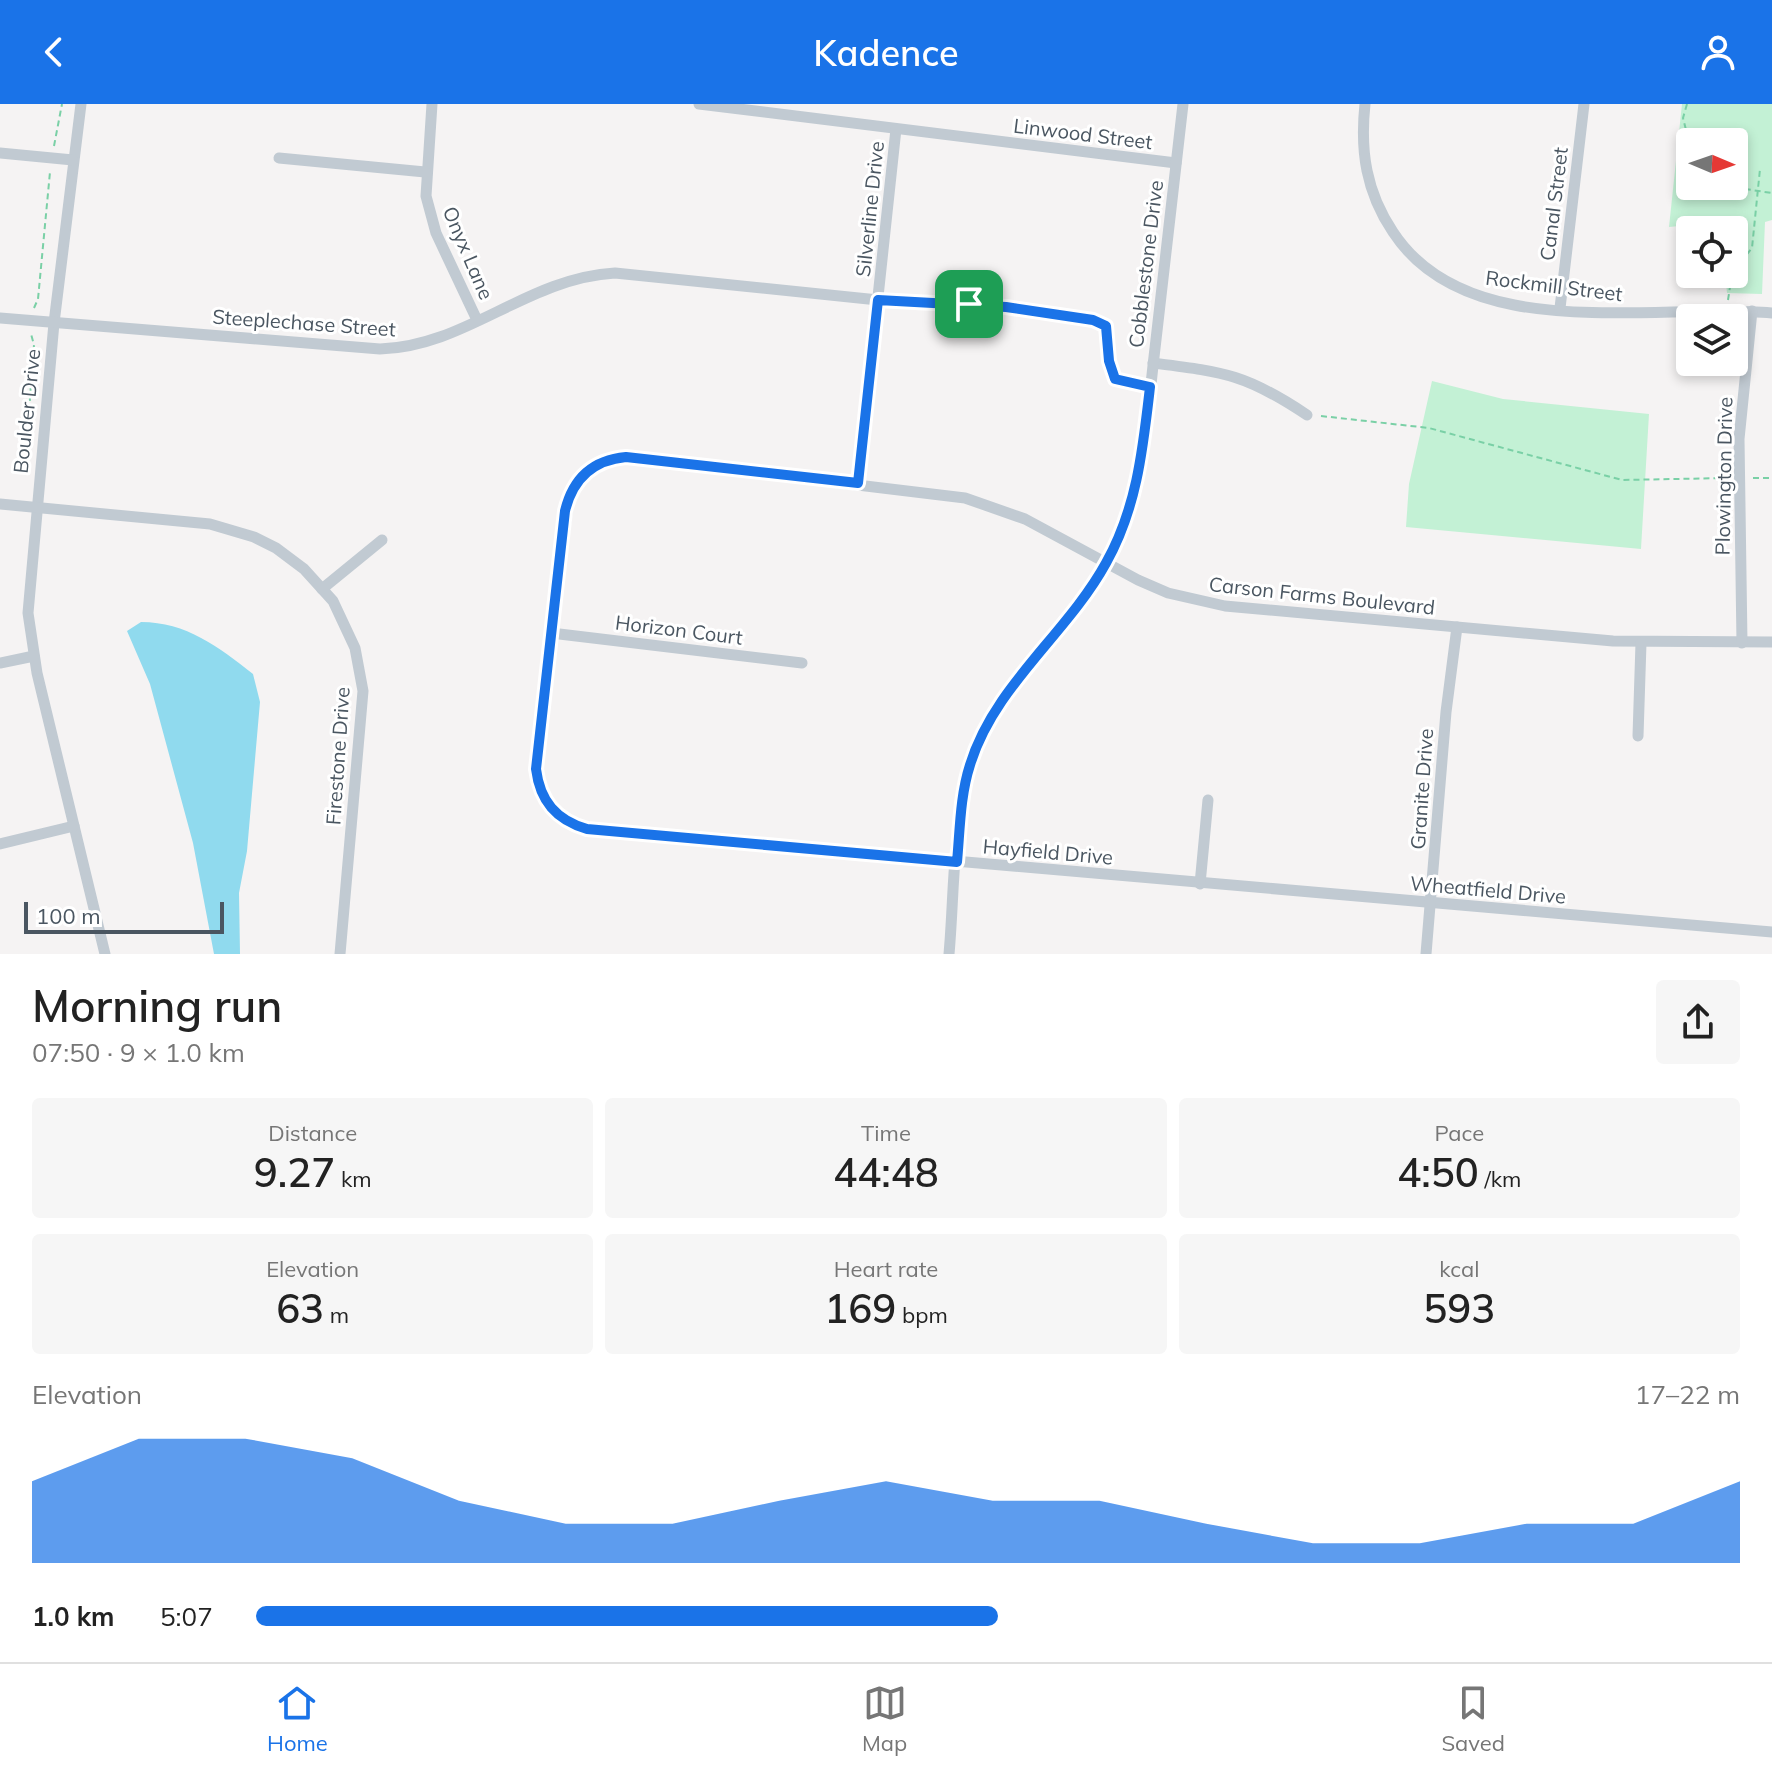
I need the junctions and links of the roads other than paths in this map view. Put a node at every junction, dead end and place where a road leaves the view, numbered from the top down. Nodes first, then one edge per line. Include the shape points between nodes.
1 (81, 104) edge
2 (432, 104) edge
3 (699, 104) edge
4 (1183, 104) edge
5 (1365, 104) edge
6 (1584, 104) edge
7 (896, 129) junction
8 (0, 153) edge
9 (279, 158) dead end
10 (73, 160) junction
11 (1176, 163) junction
12 (425, 172) junction
13 (878, 300) junction
14 (1560, 308) junction
15 (1752, 311) junction
16 (1772, 313) edge
17 (0, 318) edge
18 (477, 320) junction
19 (54, 323) junction
20 (1153, 363) junction
21 (1307, 415) road end
22 (858, 483) junction
23 (0, 504) edge
24 (36, 507) junction
25 (382, 540) dead end
26 (1106, 563) junction
27 (322, 589) junction
28 (1457, 627) junction
29 (551, 633) junction
30 (1772, 642) edge
31 (1641, 643) junction
32 (1742, 643) junction
33 (34, 656) junction
34 (0, 663) edge
35 (802, 663) dead end
36 (1638, 736) dead end
37 (1208, 800) dead end
38 (74, 826) junction
39 (0, 844) edge
40 (957, 862) junction
41 (1200, 884) junction
42 (1430, 903) junction
43 (1772, 932) edge
44 (105, 954) edge
45 (340, 954) edge
46 (949, 954) edge
47 (1426, 954) edge

1 - 10 street, Boulder Drive
2 - 12 street, Onyx Lane
3 - 7 street, Linwood Street
4 - 11 street, Cobblestone Drive
5 - 14 street, Rockmill Street via 1363,152 1373,197 1413,257 1433,274 1477,296
6 - 14 street, Canal Street
7 - 11 street, Linwood Street
7 - 13 street, Silverline Drive
8 - 10 street
9 - 12 street
10 - 19 street, Boulder Drive
11 - 20 street, Cobblestone Drive
12 - 18 street, Onyx Lane via 436,233
13 - 18 street, Steeplechase Street via 615,273 556,282
13 - 22 street, Silverline Drive
14 - 15 street, Rockmill Street
15 - 16 street, Rockmill Street
15 - 32 street, Plowington Drive via 1739,439
17 - 19 street, Steeplechase Street
18 - 19 street, Steeplechase Street via 431,341 380,349
19 - 24 street, Boulder Drive
20 - 21 street via 1247,379
20 - 26 street, Cobblestone Drive via 1140,472
22 - 26 street, Carson Farms Boulevard via 939,493 996,507
22 - 29 street, Carson Farms Boulevard via 626,457 598,463 569,495
23 - 24 street, Firestone Drive
24 - 27 street, Firestone Drive via 231,529 276,548
24 - 33 street, Boulder Drive via 28,613
25 - 27 street
26 - 28 street, Carson Farms Boulevard via 1168,593 1225,606
26 - 40 street, Cobblestone Drive via 1005,696 979,741 963,795
27 - 45 street, Firestone Drive via 355,648 363,691
28 - 31 street, Carson Farms Boulevard
28 - 42 street, Granite Drive
29 - 35 street, Horizon Court
29 - 40 street, Hayfield Drive via 537,783 550,807 573,825
30 - 32 street, Carson Farms Boulevard
31 - 32 street, Carson Farms Boulevard
31 - 36 street
33 - 34 street
33 - 38 street, Boulder Drive
37 - 41 street
38 - 39 street
38 - 44 street, Boulder Drive
40 - 41 street, Hayfield Drive
40 - 46 street, Cobblestone Drive
41 - 42 street, Wheatfield Drive
42 - 43 street, Wheatfield Drive
42 - 47 street, Granite Drive

